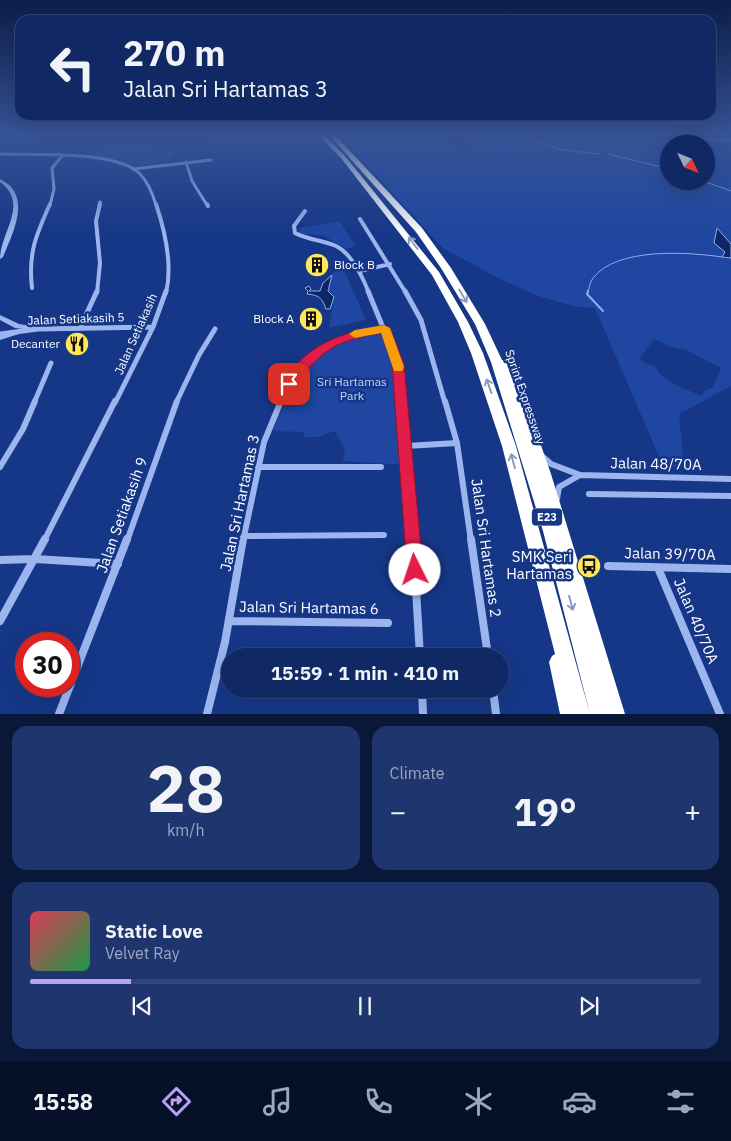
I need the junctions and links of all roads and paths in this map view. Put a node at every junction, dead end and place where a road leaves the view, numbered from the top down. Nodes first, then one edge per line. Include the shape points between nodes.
1 (52, 168) edge
2 (138, 168) edge
3 (188, 168) edge
4 (352, 168) edge
5 (363, 168) edge
6 (133, 169) joint
7 (0, 180) edge
8 (100, 202) dead end
9 (208, 206) dead end
10 (304, 212) dead end
11 (360, 219) dead end
12 (0, 256) edge
13 (390, 264) junction
14 (360, 271) junction
15 (32, 288) dead end
16 (0, 317) edge
17 (480, 324) junction
18 (153, 327) junction
19 (80, 328) junction
20 (384, 328) junction
21 (38, 329) junction
22 (215, 329) dead end
23 (16, 332) joint
24 (0, 335) edge
25 (51, 363) dead end
26 (457, 443) junction
27 (534, 443) junction
28 (406, 446) junction
29 (0, 467) edge
30 (258, 467) junction
31 (381, 468) dead end
32 (580, 475) junction
33 (731, 479) edge
34 (521, 490) junction
35 (589, 494) dead end
36 (731, 496) edge
37 (558, 519) junction
38 (384, 535) dead end
39 (245, 536) junction
40 (35, 558) junction
41 (0, 560) edge
42 (118, 564) junction
43 (608, 566) dead end
44 (658, 568) junction
45 (731, 569) edge
46 (0, 621) edge
47 (230, 621) junction
48 (388, 623) dead end
49 (419, 648) edge
50 (487, 648) edge
51 (422, 698) edge
52 (494, 698) edge
53 (59, 714) edge
54 (207, 714) edge
55 (423, 714) edge
56 (496, 714) edge
57 (570, 714) edge
58 (580, 714) edge
59 (600, 714) edge
60 (615, 714) edge
61 (720, 714) edge

1 - 15 street via 56,190 35,238 30,271
2 - 6 street
3 - 9 street
34 -> 4 highway, E23 via 477,352 464,322 436,274
5 -> 17 highway, Sprint Expressway / E23 via 419,230
6 - 18 street, Jalan Setiakasih via 146,182 156,201 169,273
7 - 12 street via 14,193 16,205 13,223
8 - 19 street via 96,221 99,288
10 - 14 street via 294,226 296,235 337,246
11 - 13 street, Jalan Sri Hartamas 2
13 - 14 street
13 - 26 street, Jalan Sri Hartamas 2 via 421,320
14 - 20 street
16 - 21 street via 17,326
17 - 27 highway via 492,337 512,380
17 -> 59 highway, Sprint Expressway / E23 via 497,362 548,522
18 - 19 street, Jalan Setiakasih 5
18 - 40 street, Jalan Setiakasih
19 - 21 street, Jalan Setiakasih 5
20 - 28 street via 398,364
20 - 30 street, Jalan Sri Hartamas 3 via 333,341 307,360 274,411
21 - 23 street, Jalan Setiakasih 5
22 - 42 street, Jalan Setiakasih 9 via 197,355 172,411
23 - 24 street
25 - 29 street via 23,430
26 - 28 street
26 - 50 street, Jalan Sri Hartamas 2
27 - 32 street, Jalan 48/70A via 551,464
27 - 37 highway
28 - 49 street
30 - 31 street
30 - 39 street, Jalan Sri Hartamas 3
32 - 33 street, Jalan 48/70A
32 - 37 street via 558,487
34 - 57 highway
34 - 58 highway, E23
35 - 36 street
37 - 60 highway
38 - 39 street
39 - 47 street, Jalan Sri Hartamas 3
40 - 41 street
40 - 42 street
40 - 46 street, Jalan Setiakasih
42 - 53 street, Jalan Setiakasih 9
43 - 44 street, Jalan 39/70A
44 - 45 street, Jalan 39/70A
44 - 61 street, Jalan 40/70A
47 - 48 street, Jalan Sri Hartamas 6
47 - 54 street, Jalan Sri Hartamas 3
51 - 55 street
52 - 56 street

